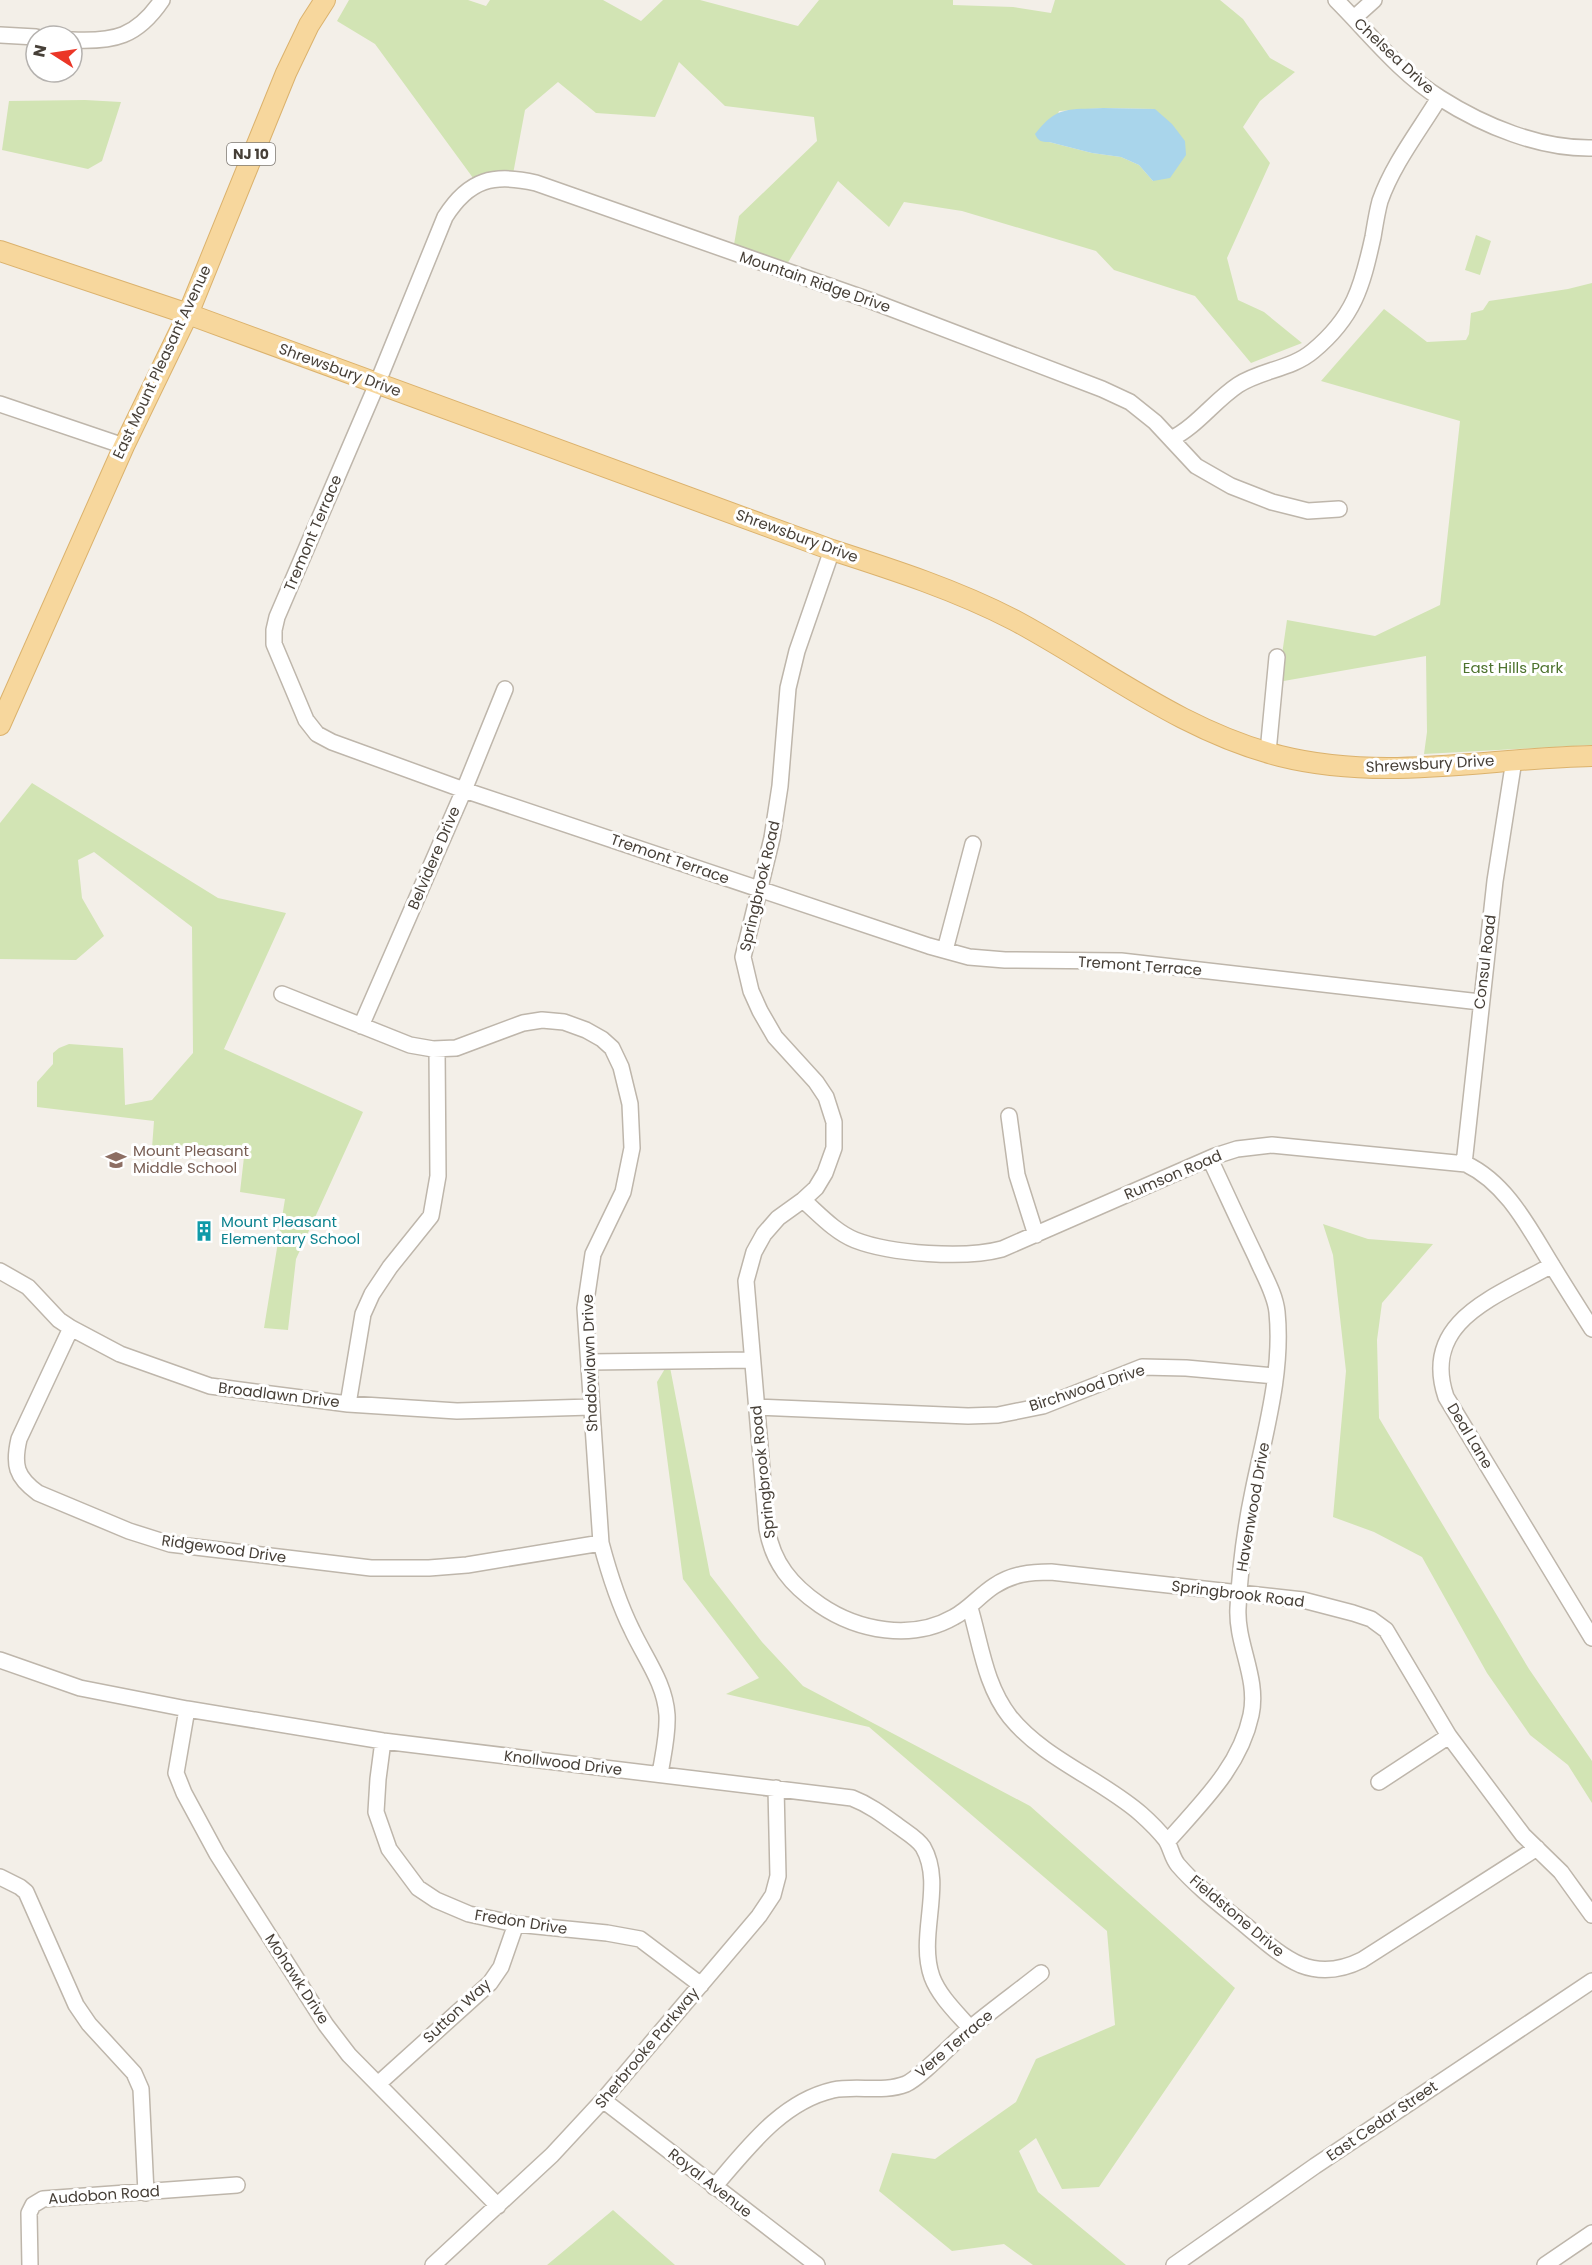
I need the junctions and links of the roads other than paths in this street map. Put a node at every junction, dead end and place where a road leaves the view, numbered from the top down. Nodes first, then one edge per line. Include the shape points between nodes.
1 (162, 0) edge
2 (325, 0) edge
3 (1336, 0) edge
4 (1374, 0) edge
5 (1354, 18) junction
6 (0, 35) edge
7 (24, 36) edge
8 (84, 40) edge
9 (1439, 98) junction
10 (1592, 148) edge
11 (0, 251) edge
12 (188, 314) junction
13 (377, 384) junction
14 (0, 404) edge
15 (1171, 439) junction
16 (124, 446) junction
17 (1340, 509) dead end
18 (832, 550) junction
19 (1277, 657) dead end
20 (505, 689) dead end
21 (0, 725) edge
22 (1268, 752) junction
23 (1592, 756) edge
24 (1514, 760) junction
25 (464, 790) junction
26 (973, 844) dead end
27 (761, 890) junction
28 (945, 950) junction
29 (282, 994) dead end
30 (1480, 1002) junction
31 (361, 1026) junction
32 (437, 1049) junction
33 (1009, 1116) dead end
34 (1210, 1158) junction
35 (1464, 1164) junction
36 (803, 1200) junction
37 (1036, 1235) junction
38 (1552, 1265) junction
39 (0, 1271) edge
40 (71, 1328) junction
41 (1592, 1329) edge
42 (753, 1360) junction
43 (589, 1362) junction
44 (1275, 1376) junction
45 (348, 1404) junction
46 (591, 1407) junction
47 (756, 1407) junction
48 (601, 1543) junction
49 (1239, 1594) junction
50 (970, 1608) junction
51 (1592, 1638) edge
52 (0, 1660) edge
53 (187, 1709) junction
54 (1449, 1736) junction
55 (383, 1741) junction
56 (660, 1774) junction
57 (1380, 1782) dead end
58 (776, 1788) junction
59 (1167, 1842) junction
60 (1536, 1848) junction
61 (0, 1877) edge
62 (1592, 1915) edge
63 (516, 1924) junction
64 (1041, 1974) dead end
65 (701, 1985) junction
66 (1590, 1986) edge
67 (970, 2028) junction
68 (378, 2084) junction
69 (603, 2100) junction
70 (237, 2185) dead end
71 (714, 2187) junction
72 (146, 2193) junction
73 (498, 2205) junction
74 (1592, 2233) edge
75 (30, 2265) edge
76 (433, 2265) edge
77 (817, 2265) edge
78 (1174, 2265) edge
79 (1545, 2265) edge

1 - 8 street via 133,31 99,41
2 - 12 main road, East Mount Pleasant Avenue / NJ 10 via 286,73
3 - 5 street, Chelsea Drive
4 - 5 street
5 - 9 street, Chelsea Drive
6 - 7 street
9 - 10 street, Chelsea Drive via 1524,137
9 - 15 street via 1392,173 1380,202 1356,300 1338,328 1311,353 1241,383 1185,432
11 - 12 main road, Shrewsbury Drive
12 - 13 main road, Shrewsbury Drive
12 - 16 main road, East Mount Pleasant Avenue / NJ 10
13 - 15 street, Mountain Ridge Drive via 454,202 477,184 514,177 869,300 1102,389 1130,402
13 - 18 main road, Shrewsbury Drive
13 - 25 street, Tremont Terrace via 277,616 274,644 306,720 317,734
14 - 16 street
15 - 17 street, Mountain Ridge Drive via 1196,465 1231,486 1308,512
16 - 21 main road, East Mount Pleasant Avenue / NJ 10
18 - 22 main road, Shrewsbury Drive via 924,580 976,602 1060,646 1173,714 1213,734
18 - 27 street, Springbrook Road via 788,688 780,786
19 - 22 street
20 - 25 street, Belvidere Drive
22 - 24 main road, Shrewsbury Drive via 1335,766 1388,769
23 - 24 main road, Shrewsbury Drive
24 - 30 street, Consul Road
25 - 27 street, Tremont Terrace
25 - 31 street, Belvidere Drive
26 - 28 street
27 - 28 street, Tremont Terrace
27 - 36 street, Springbrook Road via 743,957 751,991 775,1037 822,1089 834,1122 829,1165 816,1188
28 - 30 street, Tremont Terrace via 1005,960 1121,961
29 - 31 street, Shadowlawn Drive
30 - 35 street, Consul Road
31 - 32 street, Shadowlawn Drive via 410,1045
32 - 43 street, Shadowlawn Drive via 456,1048 542,1020 586,1030 612,1048 630,1104 632,1148 623,1192 593,1254 587,1283
32 - 45 street via 438,1176 431,1216 390,1267 363,1314
33 - 37 street via 1017,1175
34 - 35 street, Rumson Road via 1237,1149 1272,1145
34 - 37 street, Rumson Road
34 - 44 street, Havenwood Drive via 1277,1310
35 - 38 street, Rumson Road via 1475,1168 1504,1192
36 - 37 street, Rumson Road via 854,1240 907,1251 990,1252
36 - 42 street, Springbrook Road via 771,1226 750,1261 746,1292
38 - 41 street, Rumson Road
38 - 51 street, Deal Lane via 1465,1315 1451,1331 1439,1366 1446,1397
39 - 40 street, Broadlawn Drive via 28,1287
40 - 45 street, Broadlawn Drive via 120,1354 210,1386
40 - 48 street, Ridgewood Drive via 19,1439 15,1455 18,1472 38,1493 129,1531 170,1544 371,1568 467,1565
42 - 43 street
42 - 47 street, Springbrook Road
43 - 46 street, Shadowlawn Drive
44 - 47 street, Birchwood Drive via 1142,1367 1043,1406 998,1415
44 - 49 street, Havenwood Drive via 1246,1528
45 - 46 street, Broadlawn Drive via 457,1411
46 - 48 street, Shadowlawn Drive
47 - 50 street, Springbrook Road via 770,1546 777,1563 803,1594 832,1613 877,1630 930,1627
48 - 56 street, Shadowlawn Drive via 619,1604 663,1692 667,1714
49 - 50 street, Springbrook Road via 1030,1572 1006,1579
49 - 54 street, Springbrook Road via 1303,1600 1371,1619 1386,1630
49 - 59 street, Havenwood Drive via 1238,1611 1252,1689 1251,1714 1242,1744 1224,1776
50 - 59 street, Fieldstone Drive via 988,1678 1012,1719 1042,1746 1114,1791
52 - 53 street, Knollwood Drive via 80,1688
53 - 55 street, Knollwood Drive
53 - 68 street, Mohawk Drive via 176,1773 184,1793 217,1854 326,2025
54 - 57 street
54 - 60 street, Springbrook Road
55 - 56 street, Knollwood Drive
55 - 63 street, Fredon Drive via 376,1812 389,1850 418,1888 436,1900 469,1914
56 - 58 street, Knollwood Drive
58 - 65 street, Sherbrooke Parkway via 778,1876 773,1895
58 - 67 street, Knollwood Drive via 852,1798 870,1805 922,1845 932,1877 927,1950 932,1978
59 - 60 street, Fieldstone Drive via 1176,1862 1206,1893 1278,1953 1301,1965 1322,1969 1345,1968 1362,1960
60 - 62 street, Springbrook Road via 1561,1872
61 - 72 street via 26,1892 76,2005 134,2073 141,2089
63 - 65 street, Fredon Drive via 640,1939
63 - 68 street, Sutton Way via 501,1967 490,1983
64 - 67 street, Vere Terrace
65 - 69 street, Sherbrooke Parkway
66 - 78 street, East Cedar Street via 1307,2172
67 - 71 street, Vere Terrace via 908,2083 891,2088 835,2090 787,2112 768,2126
68 - 73 street, Mohawk Drive
69 - 71 street, Royal Avenue
69 - 73 street, Sherbrooke Parkway
70 - 72 street, Audobon Road
71 - 77 street, Royal Avenue
72 - 75 street, Audobon Road via 42,2199 29,2213
73 - 76 street, Sherbrooke Parkway
74 - 79 street

